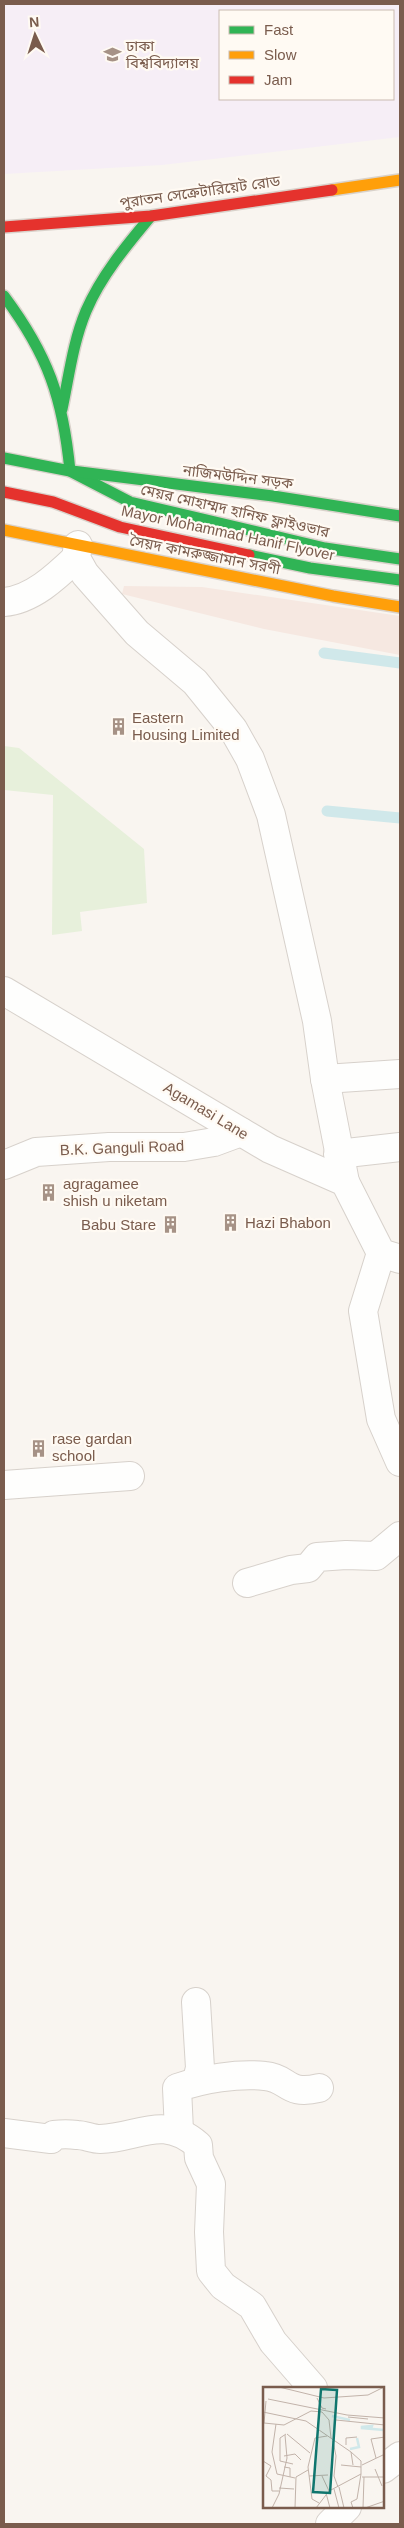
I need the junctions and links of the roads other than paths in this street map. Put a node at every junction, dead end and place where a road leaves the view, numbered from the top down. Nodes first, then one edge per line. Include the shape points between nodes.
1 (400, 180) edge
2 (151, 216) junction
3 (4, 227) edge
4 (4, 296) edge
5 (62, 409) junction
6 (4, 458) edge
7 (70, 471) junction
8 (4, 492) edge
9 (400, 516) edge
10 (4, 530) edge
11 (77, 552) junction
12 (400, 559) edge
13 (400, 580) edge
14 (4, 602) edge
15 (400, 607) edge
16 (4, 991) edge
17 (400, 1074) edge
18 (325, 1079) junction
19 (241, 1132) junction
20 (400, 1147) edge
21 (338, 1154) junction
22 (4, 1165) edge
23 (345, 1182) junction
24 (391, 1256) edge
25 (400, 1462) edge
26 (130, 1476) dead end
27 (4, 1485) edge
28 (400, 1536) edge
29 (246, 1583) dead end
30 (196, 2002) dead end
31 (197, 2080) junction
32 (319, 2088) dead end
33 (179, 2131) junction
34 (4, 2133) edge
35 (312, 2387) edge
36 (400, 2456) edge
37 (384, 2468) edge
38 (346, 2508) edge
39 (330, 2524) edge

1 - 2 main road, পুরাতন সেক্রেটারিয়েট রোড
2 - 3 main road, পুরাতন সেক্রেটারিয়েট রোড
2 - 5 main road via 103,278 86,311 74,345
4 - 5 main road via 44,360
5 - 7 main road
6 - 7 main road
7 - 9 main road, নাজিমউদ্দিন সড়ক via 273,496
7 - 12 main road, মেয়র মোহাম্মদ হানিফ ফ্লাইওভার via 130,502 324,548
8 - 13 main road, Mayor Mohammad Hanif Flyover via 53,502 120,527 310,568
10 - 11 main road, সৈয়দ কামরুজ্জামান সরণী
11 - 14 street via 40,588
11 - 15 main road, সৈয়দ কামরুজ্জামান সরণী
11 - 18 street via 85,574 137,633 195,682 233,729 250,759 271,815 316,1021
16 - 19 street, Agamasi Lane
17 - 18 street
18 - 21 street
19 - 22 street, B.K. Ganguli Road via 214,1142 184,1147 109,1147 36,1152
19 - 23 street, Agamasi Lane via 270,1150
20 - 21 street
21 - 23 street
23 - 24 street
24 - 25 street via 363,1311 381,1419
26 - 27 street
28 - 29 street via 376,1556 317,1557 308,1568
30 - 31 street via 200,2068
31 - 32 street via 266,2076 298,2091
31 - 33 street via 178,2088
33 - 34 street via 168,2128 97,2139 54,2135 51,2139
33 - 35 street via 198,2145 199,2158 211,2184 211,2271 223,2286 252,2306 273,2342
36 - 37 street
38 - 39 street

